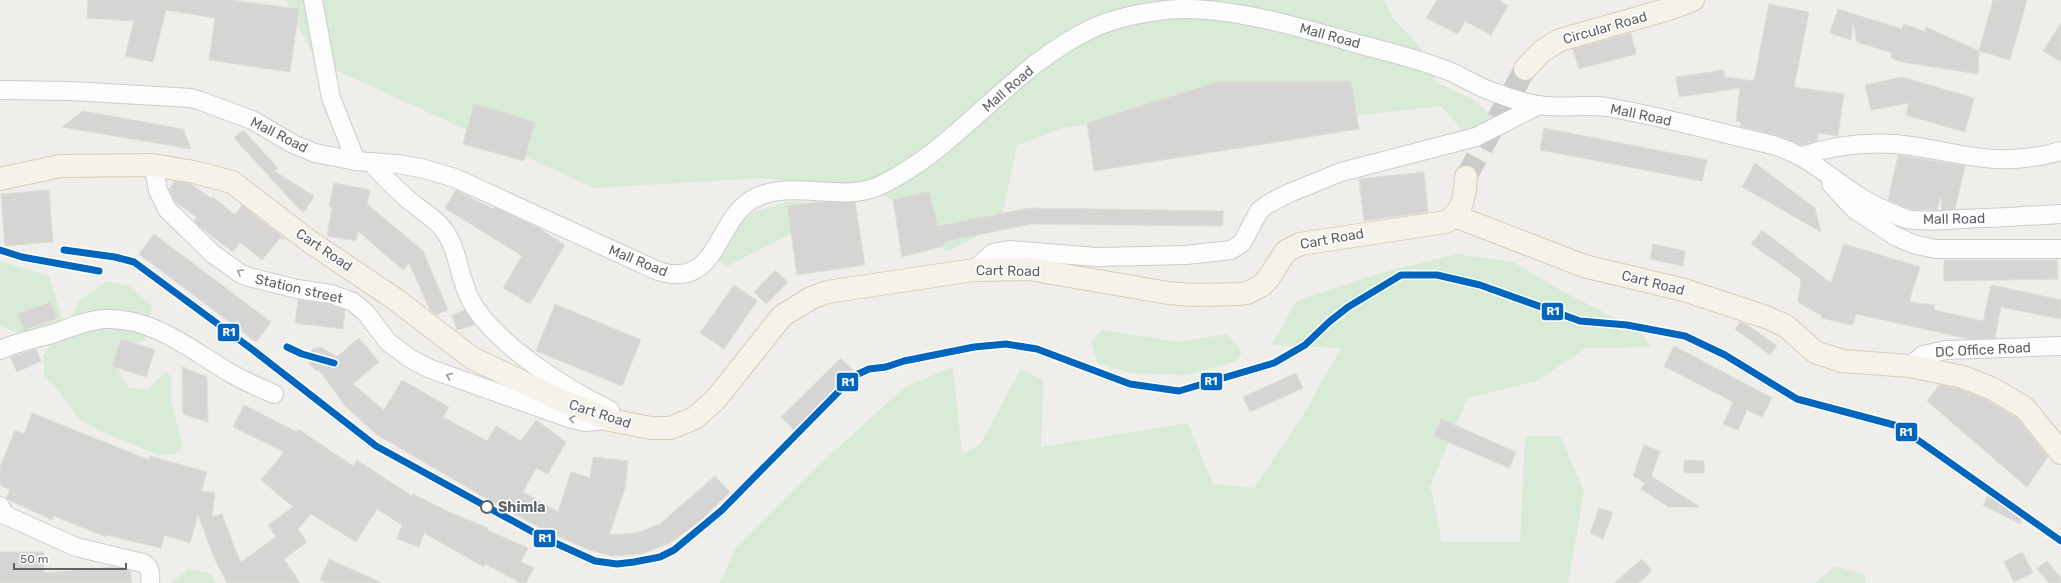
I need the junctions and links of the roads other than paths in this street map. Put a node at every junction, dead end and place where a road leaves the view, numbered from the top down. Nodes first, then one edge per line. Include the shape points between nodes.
1 (313, 0) edge
2 (1693, 0) edge
3 (1525, 69) tunnel mouth
4 (0, 90) edge
5 (1539, 106) junction
6 (2061, 151) edge
7 (1802, 156) junction
8 (364, 162) junction
9 (153, 165) junction
10 (1827, 172) junction
11 (1466, 177) tunnel mouth
12 (0, 179) edge
13 (2061, 214) edge
14 (1455, 216) junction
15 (2061, 249) edge
16 (974, 270) junction
17 (2061, 346) edge
18 (0, 350) edge
19 (1910, 366) junction
20 (274, 394) dead end
21 (610, 420) junction
22 (670, 428) junction
23 (2061, 453) edge
24 (2, 511) edge
25 (149, 574) edge

1 - 8 street via 331,98
2 - 3 main road, Circular Road via 1560,40 1542,51
4 - 8 street, Mall Road via 78,91 201,100 252,120 306,150 334,158
5 - 7 street, Mall Road via 1601,106 1648,114 1770,144
5 - 8 street, Mall Road via 1492,92 1418,60 1290,25 1191,8 1162,10 1094,27 1057,48 968,125 918,163 879,186 860,191 771,191 750,200 738,212 708,259 695,271 685,275 670,275 658,271 455,178 421,168
5 - 16 street via 1476,137 1341,172 1287,194 1259,211 1242,243 1231,250 1186,255 1097,257 1019,250 998,251 988,256
6 - 7 street via 2042,156 1995,159 1917,147 1860,144
7 - 10 street, Mall Road
8 - 22 street via 443,228 471,301 500,336 537,366 586,398 633,419
9 - 12 main road, Cart Road via 60,166
9 - 21 main road, Cart Road via 232,182 309,241 384,291 472,358 560,400
21 -> 9 street, Station street via 585,422 569,418 469,384 411,359 388,342 366,313 353,302 331,294 296,289 241,274 213,254 167,209 158,190
10 - 13 street, Mall Road via 1865,200 1907,219 1939,220
10 - 15 street via 1830,183 1854,209 1895,236 1913,244 1935,249
11 - 14 main road via 1464,199
14 - 16 main road, Cart Road via 1442,224 1326,238 1300,244 1286,251 1261,286 1251,292 1238,294 1168,293 1036,269
14 - 19 main road, Cart Road via 1584,266 1684,290 1752,312 1786,326 1815,352 1842,361
16 - 22 main road, Cart Road via 827,292 811,298 787,312 775,323 716,399 702,412
17 - 19 street, DC Office Road via 1946,350 1923,355
18 - 20 street via 20,341 86,323 119,319 162,332 188,345 229,372
19 - 23 main road, Cart Road via 1963,377 1993,389 2025,408
21 - 22 main road, Cart Road via 651,428
24 - 25 street via 76,547

